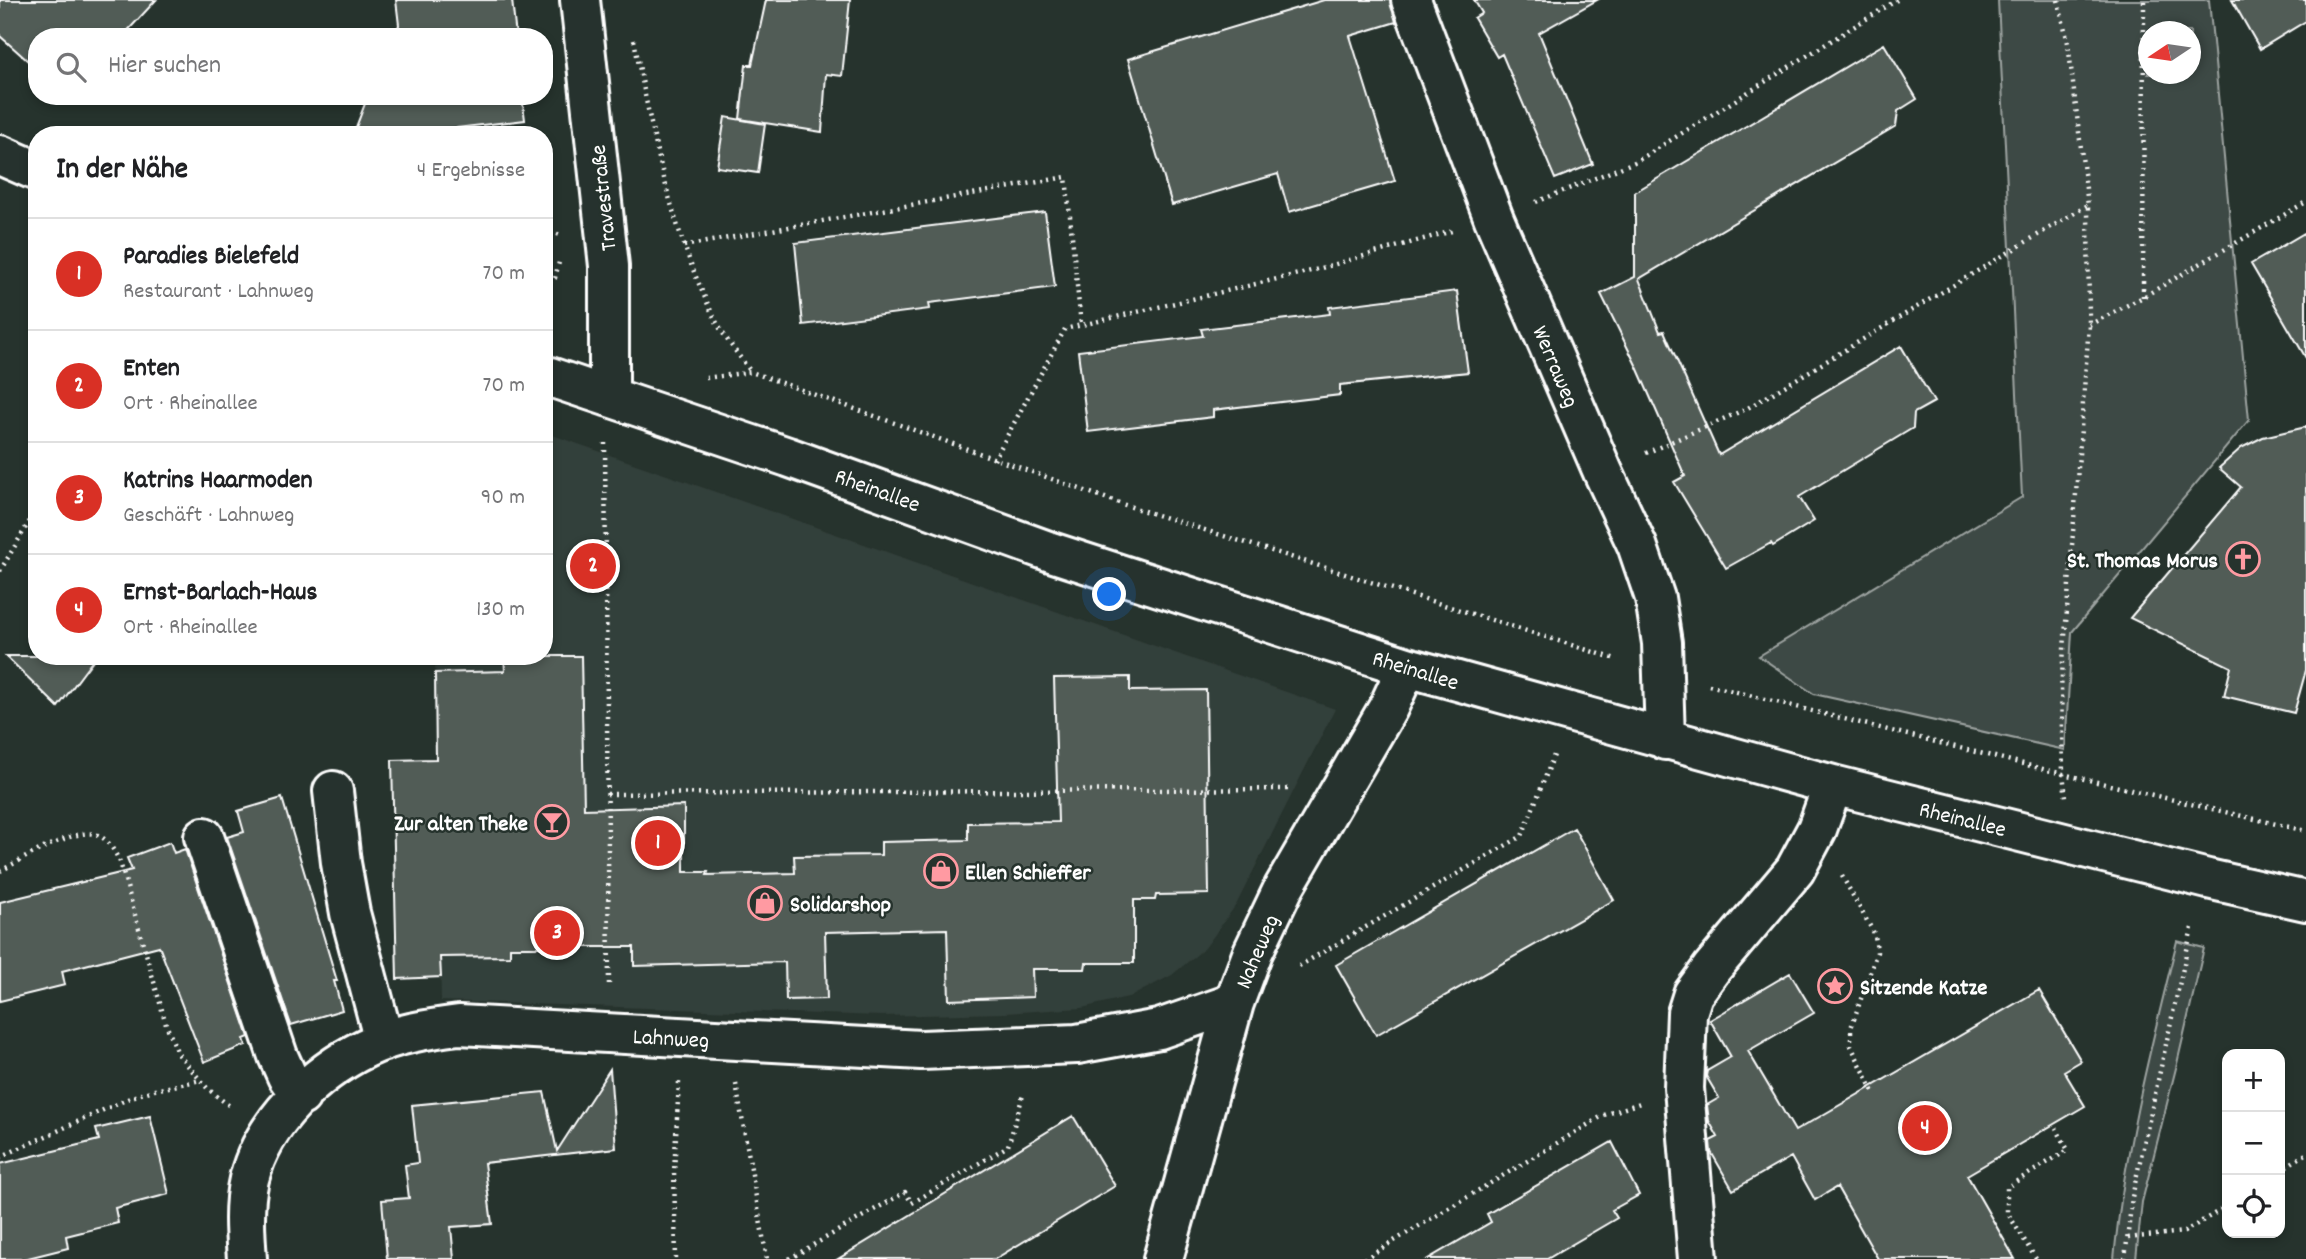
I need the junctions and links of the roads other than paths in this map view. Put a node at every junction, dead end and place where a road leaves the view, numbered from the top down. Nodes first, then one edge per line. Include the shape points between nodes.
1 (580, 0) edge
2 (1411, 0) edge
3 (553, 378) edge
4 (609, 397) junction
5 (1407, 667) junction
6 (1665, 740) junction
7 (1833, 785) junction
8 (333, 791) dead end
9 (204, 837) dead end
10 (2306, 901) edge
11 (1234, 1003) junction
12 (384, 1041) junction
13 (301, 1096) junction
14 (247, 1259) edge
15 (1163, 1259) edge
16 (1698, 1259) edge

1 - 4 street, Travestraße via 610,266
2 - 6 street, Werraweg via 1494,219 1637,545 1655,598 1662,643
3 - 4 street, Rheinallee
4 - 5 street, Rheinallee via 1051,552
5 - 6 street, Rheinallee
5 - 11 street, Naheweg via 1284,887
6 - 7 street, Rheinallee
7 - 10 street, Rheinallee
7 - 16 street via 1795,870 1712,968 1693,994 1687,1013 1684,1088
8 - 12 street via 350,913
9 - 13 street via 278,1056
11 - 12 street, Lahnweg via 1159,1029 1077,1044 1037,1046 921,1050 459,1025
11 - 15 street, Naheweg
12 - 13 street, Lahnweg via 344,1060
13 - 14 street, Lahnweg via 266,1136 249,1179 244,1222

